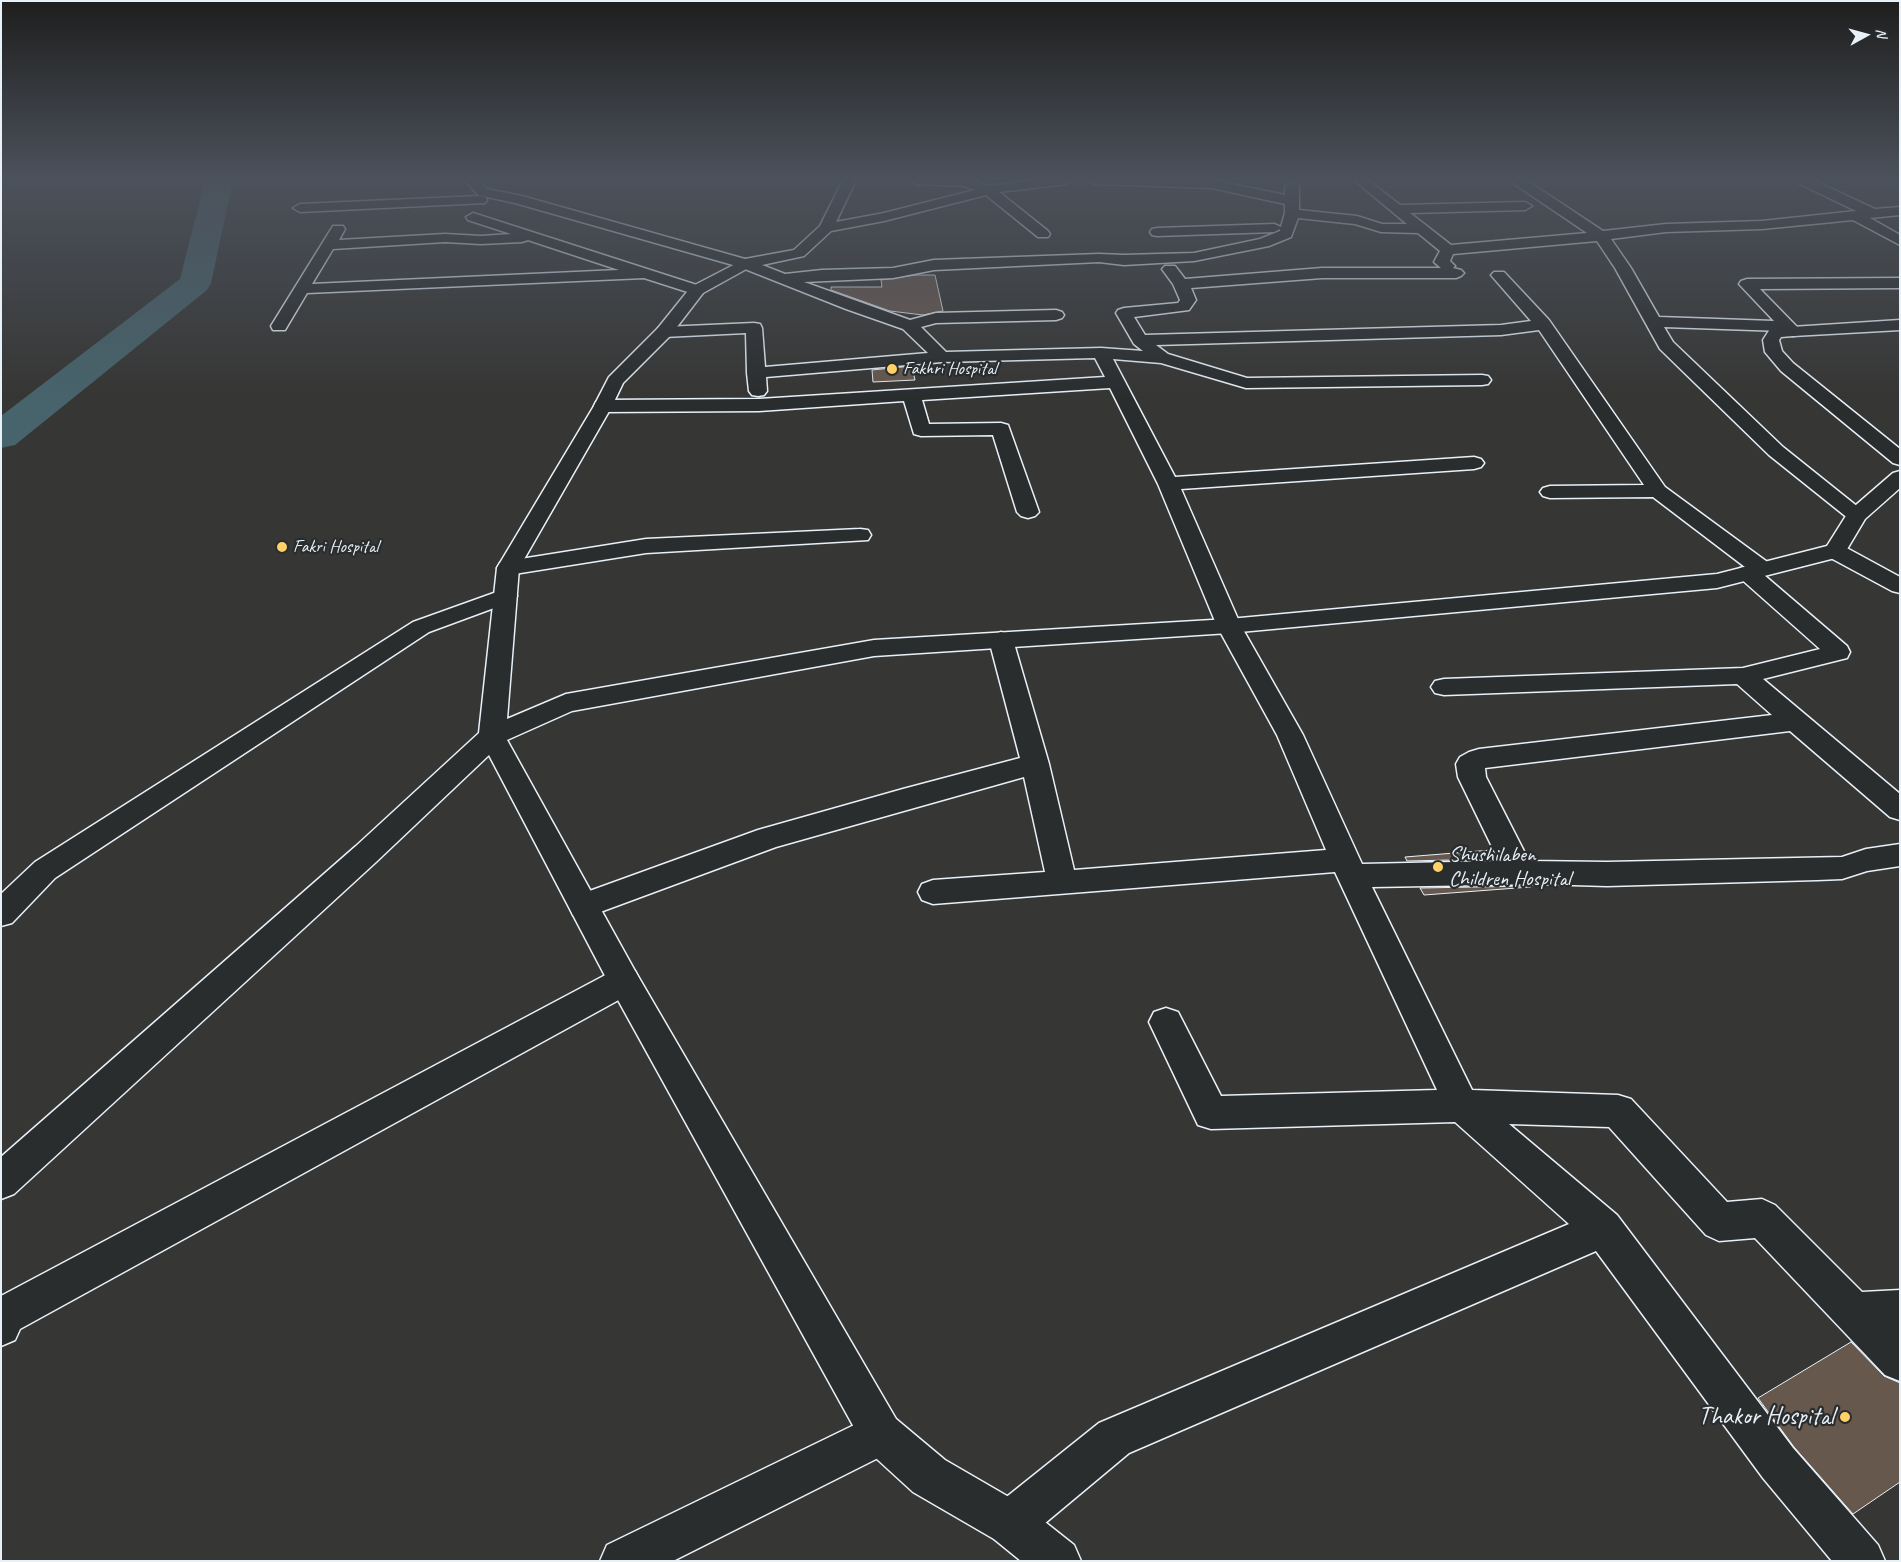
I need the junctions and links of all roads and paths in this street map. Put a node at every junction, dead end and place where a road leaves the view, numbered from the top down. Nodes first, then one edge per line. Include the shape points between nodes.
1 (324, 253) edge
2 (459, 253) edge
3 (585, 253) edge
4 (706, 253) edge
5 (799, 253) edge
6 (1215, 253) edge
7 (1234, 253) edge
8 (1447, 253) edge
9 (1613, 253) edge
10 (1161, 258) junction
11 (745, 264) junction
12 (646, 273) junction
13 (1499, 275) dead end
14 (1267, 276) junction
15 (783, 279) junction
16 (447, 282) junction
17 (1181, 284) junction
18 (1900, 284) edge
19 (302, 289) junction
20 (697, 290) junction
21 (1056, 315) dead end
22 (1653, 322) junction
23 (1543, 324) junction
24 (909, 325) junction
25 (1900, 325) edge
26 (280, 326) dead end
27 (1791, 328) junction
28 (664, 332) junction
29 (1140, 340) junction
30 (1101, 353) junction
31 (942, 357) junction
32 (1162, 358) junction
33 (756, 373) junction
34 (1482, 380) dead end
35 (1115, 382) junction
36 (911, 394) junction
37 (759, 405) junction
38 (603, 406) junction
39 (1900, 459) edge
40 (1474, 464) dead end
41 (1900, 477) edge
42 (1168, 484) junction
43 (1658, 491) junction
44 (1550, 492) dead end
45 (1028, 512) dead end
46 (1856, 515) junction
47 (860, 535) dead end
48 (1835, 551) junction
49 (508, 568) junction
50 (1755, 571) junction
51 (1900, 586) edge
52 (505, 596) junction
53 (1229, 626) junction
54 (1001, 640) junction
55 (1743, 676) junction
56 (1444, 687) dead end
57 (1796, 722) junction
58 (492, 736) junction
59 (1035, 764) junction
60 (1900, 810) edge
61 (1900, 854) edge
62 (1349, 868) junction
63 (1520, 873) junction
64 (1062, 883) junction
65 (932, 892) dead end
66 (584, 906) junction
67 (1, 914) edge
68 (624, 981) junction
69 (1166, 1022) dead end
70 (1462, 1106) junction
71 (1, 1181) edge
72 (1603, 1229) junction
73 (1900, 1310) edge
74 (1855, 1313) junction
75 (1, 1326) edge
76 (1900, 1360) edge
77 (881, 1434) junction
78 (1010, 1523) junction
79 (622, 1561) edge
80 (1058, 1561) edge
81 (1862, 1561) edge

1 - 19 street
2 - 16 street
3 - 12 street
4 - 11 street
5 - 11 street
6 - 10 street
7 - 14 street
8 - 14 street via 1442,262 1456,273
9 - 22 street
10 - 15 street via 934,265 893,274 822,274
10 - 17 street
11 - 15 street
11 - 20 street
12 - 16 street
12 - 20 street
13 - 23 street
14 - 17 street
15 - 24 street
16 - 19 street
17 - 29 street via 1188,300 1183,307 1124,313
18 - 27 street via 1747,284
19 - 26 street
20 - 28 street
21 - 24 street via 936,318
22 - 27 street
22 - 46 street via 1666,345 1776,451
23 - 29 street via 1501,330
23 - 43 street
24 - 31 street
25 - 27 street
27 - 39 street via 1776,333 1771,340 1774,352 1787,367
28 - 33 street via 754,328
28 - 38 street via 615,381
29 - 32 street
30 - 31 street
30 - 32 street
30 - 35 street
31 - 33 street
32 - 34 street via 1246,383
33 - 37 street
35 - 36 street
35 - 42 street
36 - 37 street
36 - 45 street via 920,430 1001,429
37 - 38 street
38 - 49 street
40 - 42 street
41 - 46 street
42 - 53 street
43 - 44 street
43 - 50 street
46 - 48 street
47 - 49 street via 646,546
48 - 50 street
48 - 51 street
49 - 52 street
50 - 53 street via 1717,581
50 - 55 street via 1838,652
52 - 58 street
52 - 67 street via 421,627 45,870
53 - 54 street
53 - 62 street via 1290,735
54 - 58 street via 874,648 566,703
54 - 59 street
55 - 56 street
55 - 57 street
57 - 60 street
57 - 63 street via 1479,759 1470,764 1472,777
58 - 66 street
58 - 71 street via 366,854
59 - 64 street
59 - 66 street via 768,838
61 - 63 street via 1834,868
62 - 63 street
62 - 64 street
62 - 70 street
64 - 65 street
66 - 68 street
68 - 75 street via 2,1317
68 - 77 street
69 - 70 street via 1211,1113
70 - 72 street
70 - 74 street via 1618,1111 1719,1222 1762,1218
72 - 78 street via 1114,1438
72 - 81 street via 1778,1463
73 - 74 street
74 - 76 street
77 - 78 street via 930,1476
77 - 79 street
78 - 80 street

